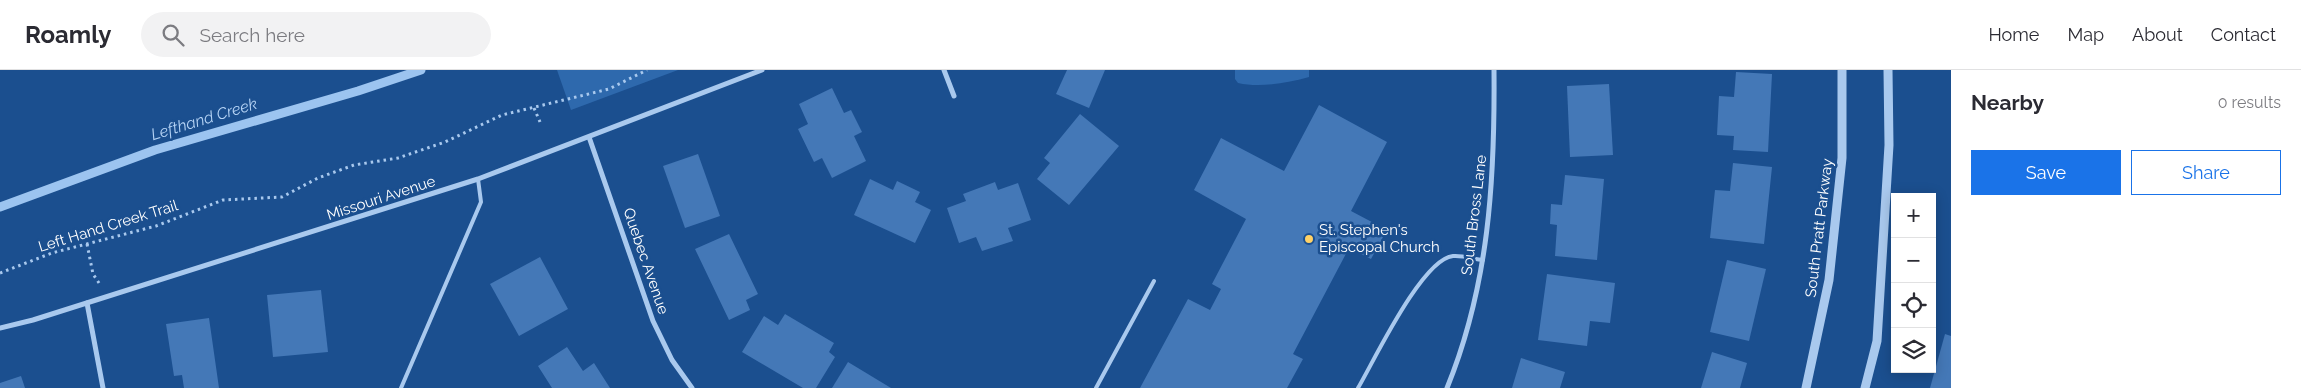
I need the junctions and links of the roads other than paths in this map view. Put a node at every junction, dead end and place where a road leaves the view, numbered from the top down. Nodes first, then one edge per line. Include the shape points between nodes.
1 (762, 70) edge
2 (944, 70) edge
3 (1494, 70) edge
4 (1842, 70) edge
5 (1888, 70) edge
6 (954, 96) dead end
7 (589, 137) junction
8 (478, 179) junction
9 (1484, 260) junction
10 (1154, 281) dead end
11 (87, 303) junction
12 (0, 328) edge
13 (104, 388) edge
14 (401, 388) edge
15 (692, 388) edge
16 (1096, 388) edge
17 (1358, 388) edge
18 (1447, 388) edge
19 (1806, 388) edge
20 (1865, 388) edge

1 - 7 street, Missouri Avenue
2 - 6 street
3 - 9 street, South Bross Lane via 1494,152
4 - 19 street, South Pratt Parkway via 1842,158 1830,271
5 - 20 street via 1890,145 1877,341
7 - 8 street, Missouri Avenue
7 - 15 street, Quebec Avenue via 653,321 672,360
8 - 11 street, Missouri Avenue
8 - 14 lane via 481,202
9 - 17 lane via 1452,256 1431,269 1407,301
9 - 18 street, South Bross Lane via 1462,352
10 - 16 lane
11 - 12 street, Missouri Avenue
11 - 13 street

